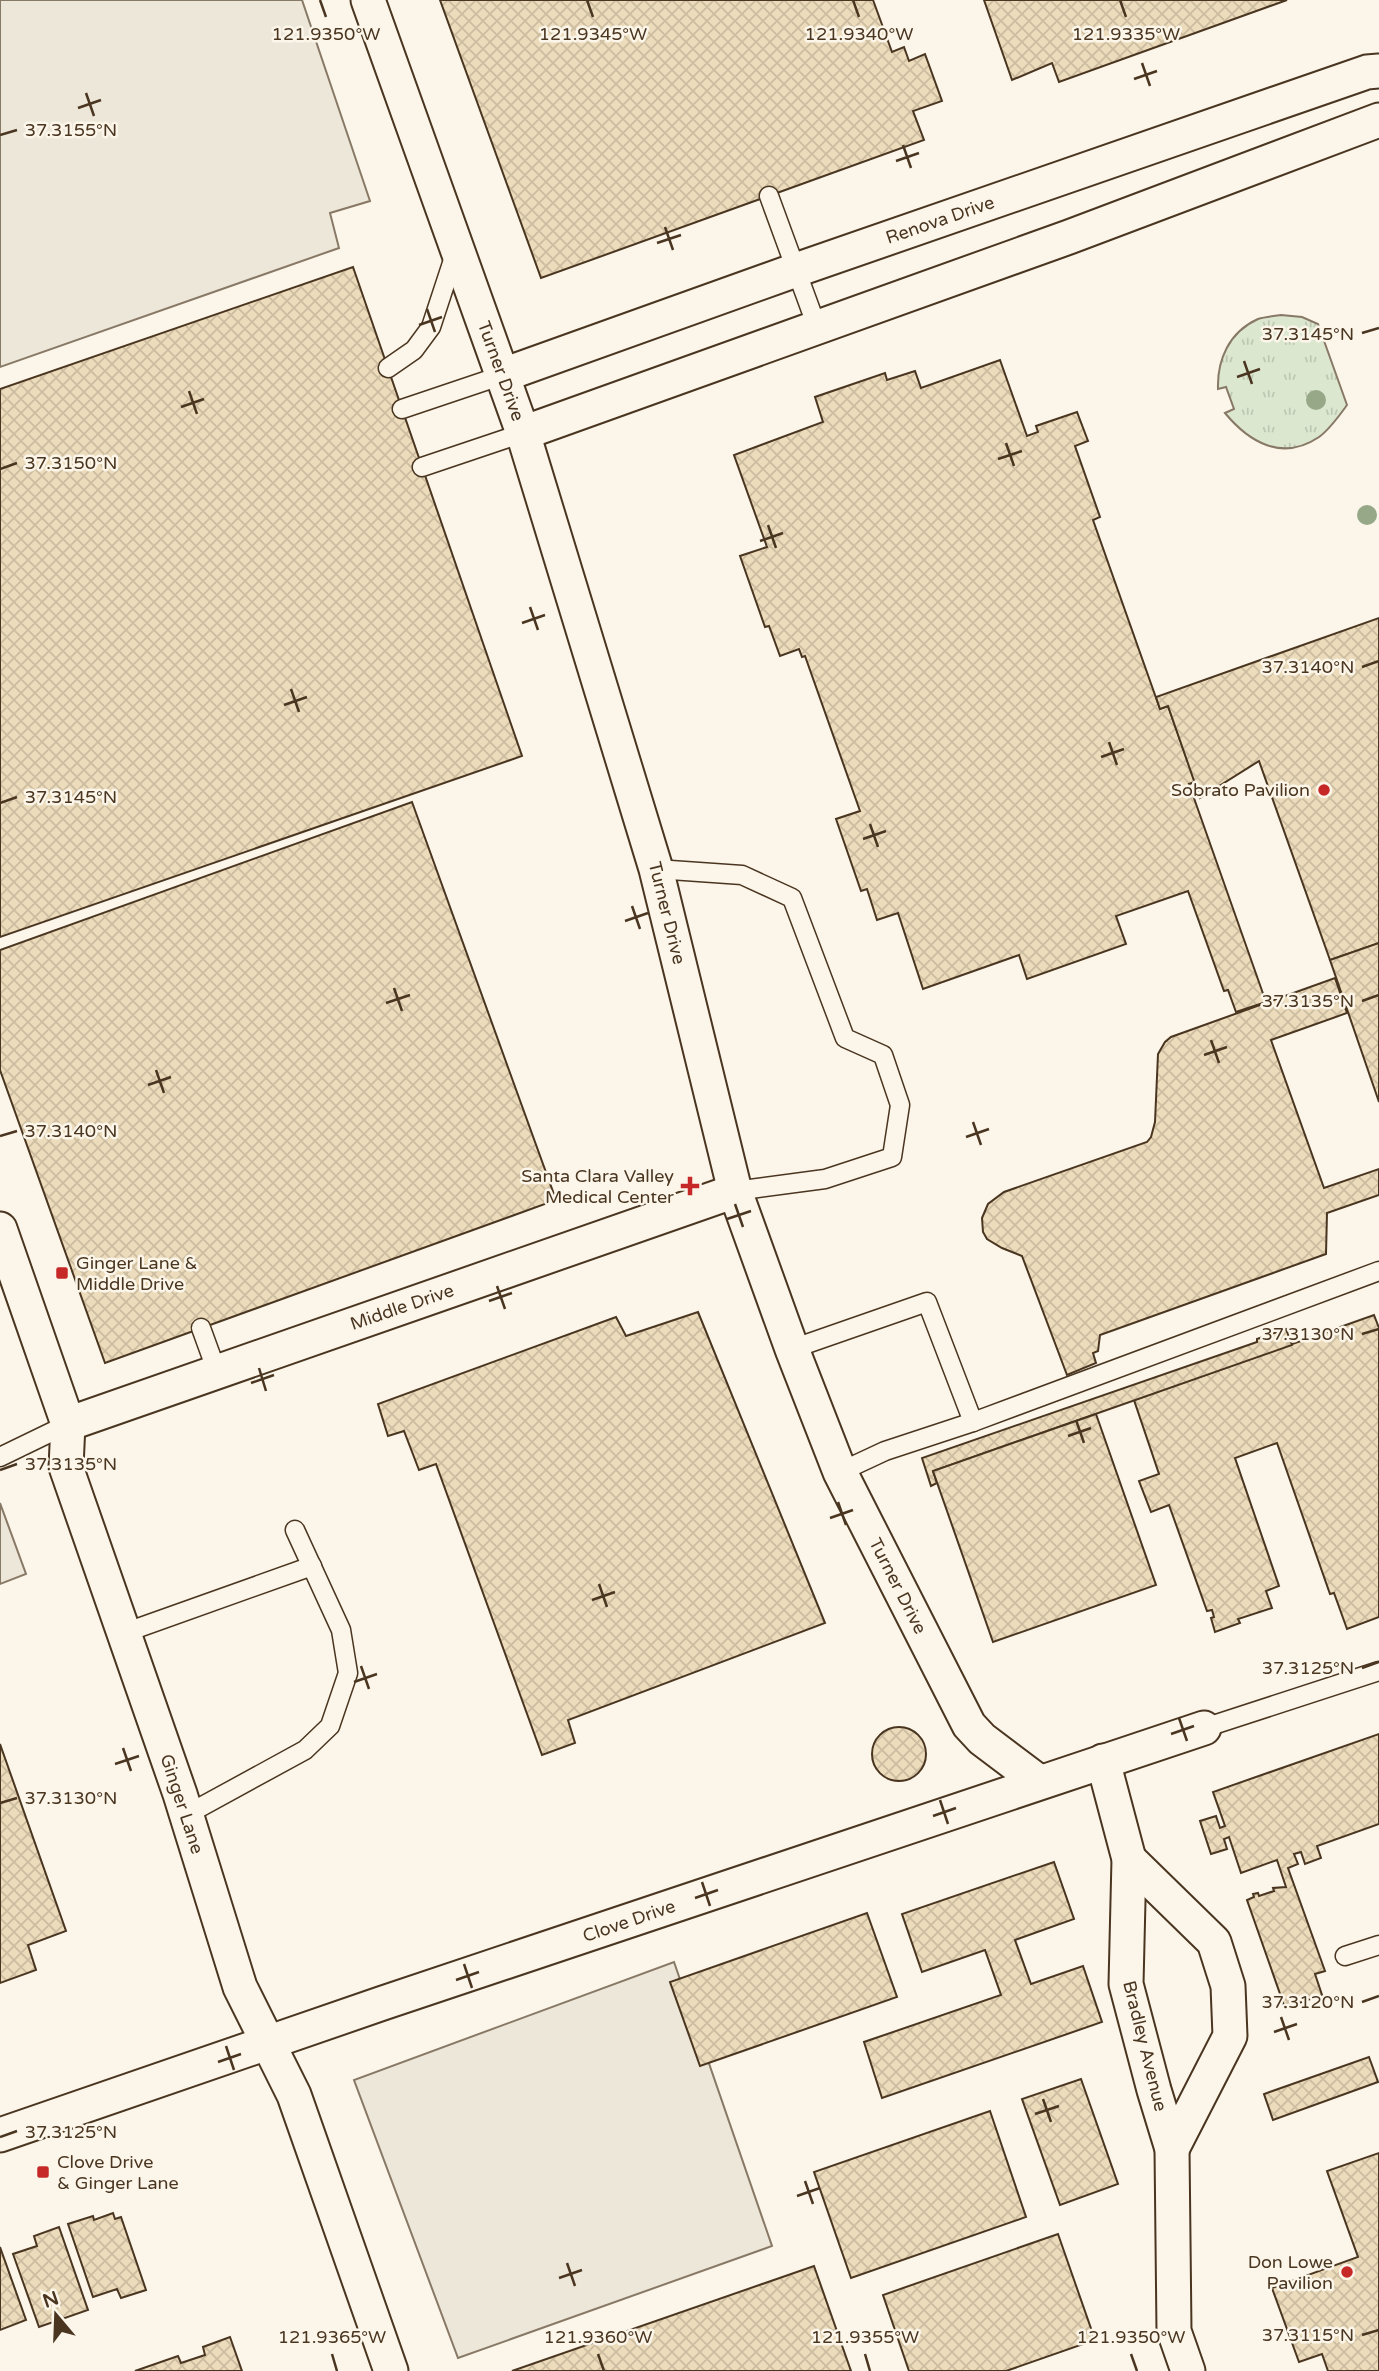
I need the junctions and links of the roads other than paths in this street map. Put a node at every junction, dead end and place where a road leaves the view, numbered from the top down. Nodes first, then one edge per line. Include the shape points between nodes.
1 (368, 0) edge
2 (1379, 71) edge
3 (1379, 120) edge
4 (769, 196) dead end
5 (457, 247) junction
6 (796, 270) junction
7 (817, 327) junction
8 (388, 368) dead end
9 (503, 375) junction
10 (402, 409) dead end
11 (523, 433) junction
12 (422, 467) dead end
13 (656, 869) junction
14 (735, 1191) junction
15 (0, 1229) edge
16 (1379, 1270) edge
17 (201, 1328) dead end
18 (792, 1349) junction
19 (217, 1372) junction
20 (973, 1422) junction
21 (68, 1424) junction
22 (0, 1457) edge
23 (840, 1472) junction
24 (295, 1530) dead end
25 (312, 1566) junction
26 (124, 1633) junction
27 (1379, 1671) edge
28 (1204, 1728) joint
29 (1103, 1761) junction
30 (1039, 1782) junction
31 (186, 1815) junction
32 (1129, 1859) junction
33 (1379, 1945) edge
34 (1345, 1956) dead end
35 (268, 2042) junction
36 (0, 2135) edge
37 (1172, 2148) junction
38 (391, 2371) edge
39 (1188, 2371) edge

1 - 5 street, Turner Drive
2 - 6 street, Renova Drive
3 - 7 street
4 - 6 lane
5 - 8 lane via 431,327 414,350
5 - 9 street, Turner Drive
6 - 7 lane
6 - 9 street, Renova Drive
7 - 11 street
9 - 10 lane
9 - 11 street, Turner Drive
11 - 12 lane
11 - 13 street, Turner Drive
13 - 14 street, Turner Drive
13 - 14 lane via 742,875 792,898 845,1038 883,1055 900,1105 892,1157 825,1179
14 - 18 street, Turner Drive
14 - 19 street, Middle Drive
15 - 21 street, Ginger Lane
16 - 20 lane
17 - 19 lane
18 - 20 lane via 927,1302
18 - 23 street, Turner Drive
19 - 21 street, Middle Drive
20 - 23 lane via 885,1451
21 - 22 lane
21 - 26 street, Ginger Lane via 66,1467
23 - 30 street, Turner Drive via 969,1725
24 - 25 lane
25 - 26 lane
25 - 31 lane via 341,1630 348,1673 330,1726 305,1750
26 - 31 street, Ginger Lane
27 - 28 lane, Clove Drive
28 - 29 street, Clove Drive
29 - 30 street, Clove Drive
29 - 32 street, Bradley Avenue
30 - 35 street, Clove Drive
31 - 35 street, Ginger Lane via 240,1987
32 - 37 street, Bradley Avenue via 1126,1984
32 - 37 street, Bradley Avenue via 1214,1942 1228,1986 1230,2036
33 - 34 lane
35 - 36 street, Clove Drive
35 - 38 street, Ginger Lane via 294,2095
37 - 39 street, Bradley Avenue via 1174,2331

